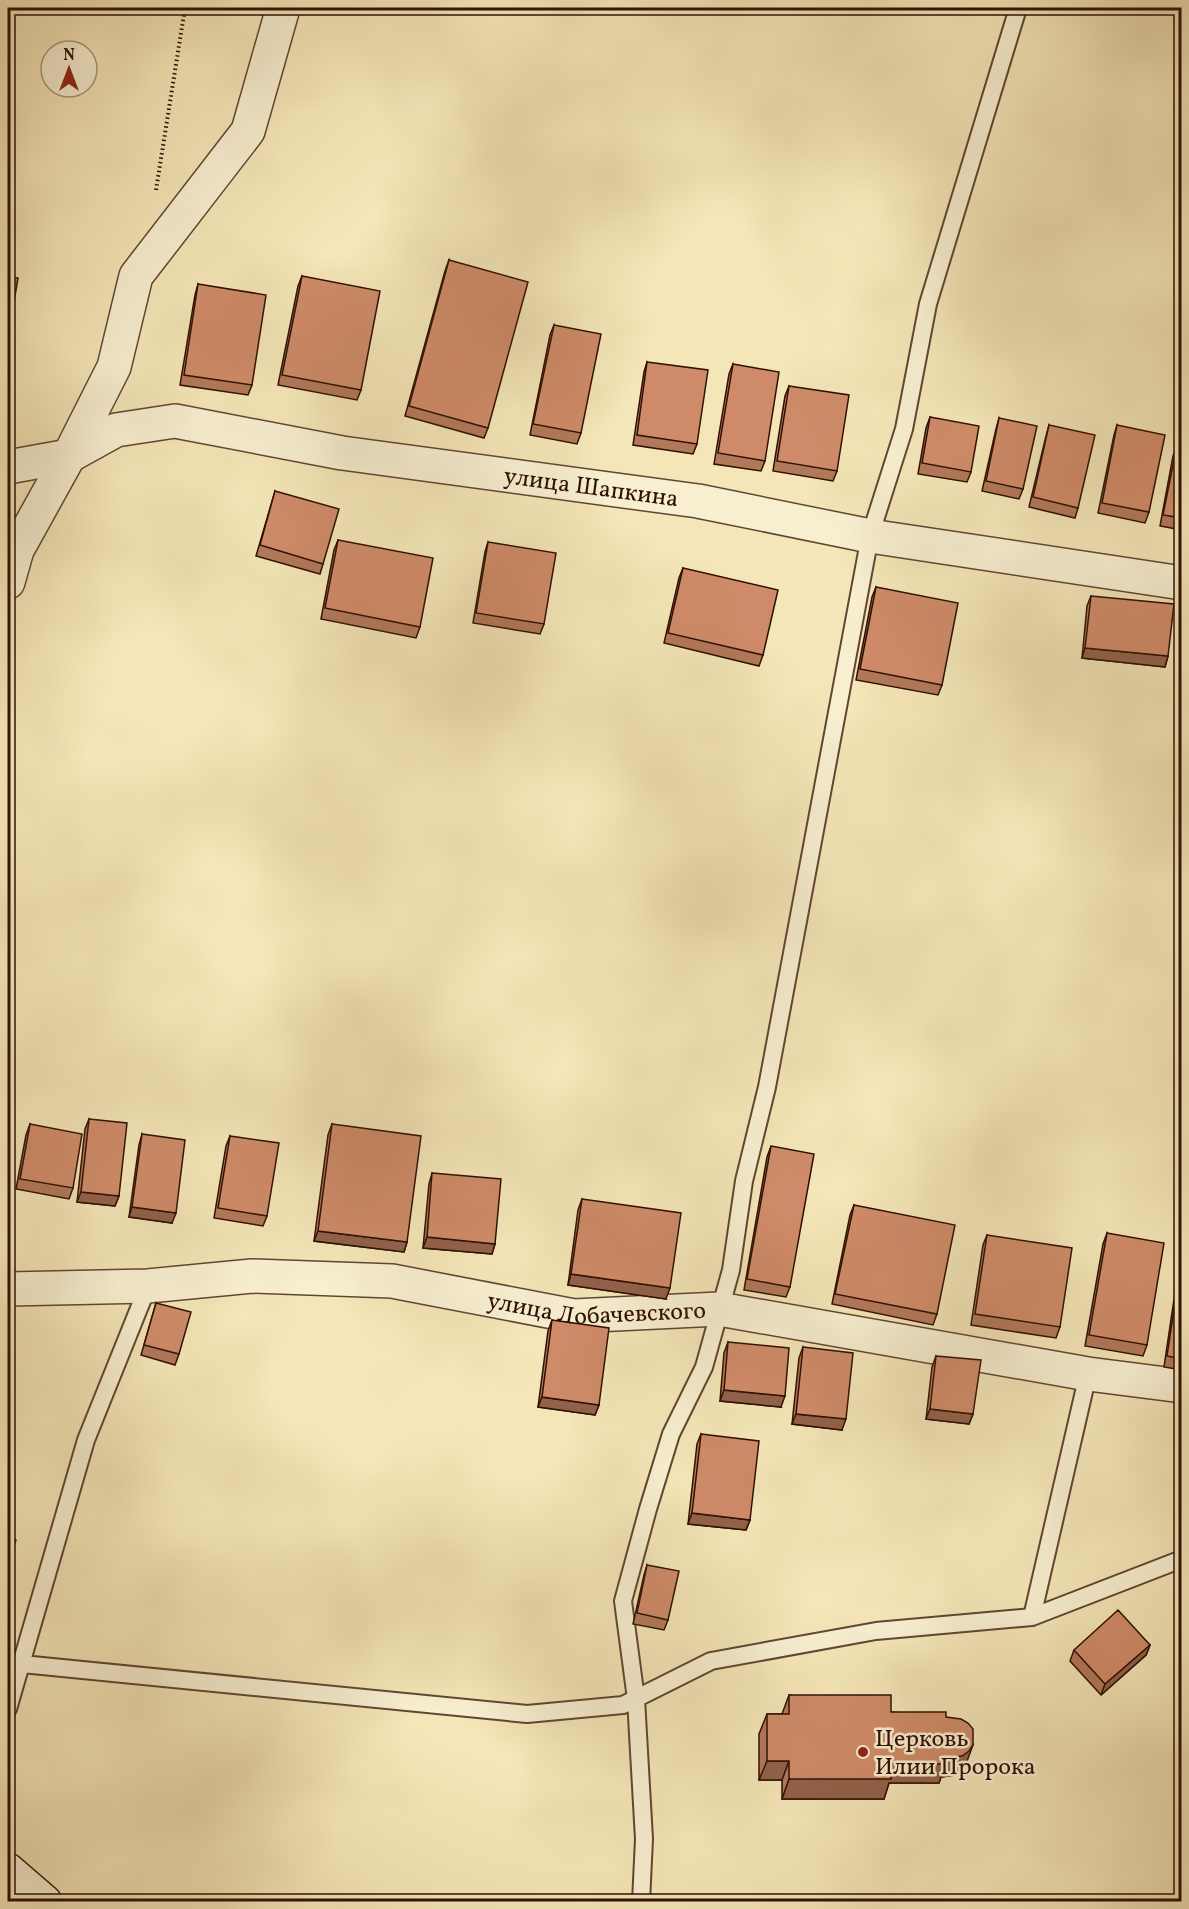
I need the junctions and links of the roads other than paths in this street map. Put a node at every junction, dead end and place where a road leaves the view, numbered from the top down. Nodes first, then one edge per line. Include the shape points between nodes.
1 (283, 8) edge
2 (1018, 8) edge
3 (69, 456) junction
4 (8, 467) edge
5 (870, 536) junction
6 (8, 582) edge
7 (1182, 583) edge
8 (148, 1286) junction
9 (8, 1289) edge
10 (719, 1309) junction
11 (1088, 1374) junction
12 (1182, 1386) edge
13 (1182, 1559) edge
14 (1032, 1617) junction
15 (22, 1664) junction
16 (636, 1699) junction
17 (8, 1709) edge
18 (8, 1870) edge
19 (45, 1902) edge
20 (641, 1902) edge

1 - 3 street via 248,130 136,276 114,368
2 - 5 lane via 928,304 904,429
3 - 4 street, улица Шапкина
3 - 5 street, улица Шапкина via 116,430 175,420 342,453 698,501
3 - 6 street via 17,550
5 - 7 street, улица Шапкина
5 - 10 lane via 767,1087 744,1181 731,1270
8 - 9 street, улица Лобачевского
8 - 10 street, улица Лобачевского via 252,1276 392,1281 574,1316
8 - 15 lane via 86,1440
10 - 11 street, улица Лобачевского
10 - 16 lane via 704,1367 671,1434 623,1601
11 - 12 street, улица Лобачевского
11 - 14 lane
13 - 14 lane
14 - 16 lane via 876,1630 711,1661
15 - 16 lane via 527,1714 622,1705
15 - 17 lane
16 - 20 lane via 644,1839
18 - 19 street

